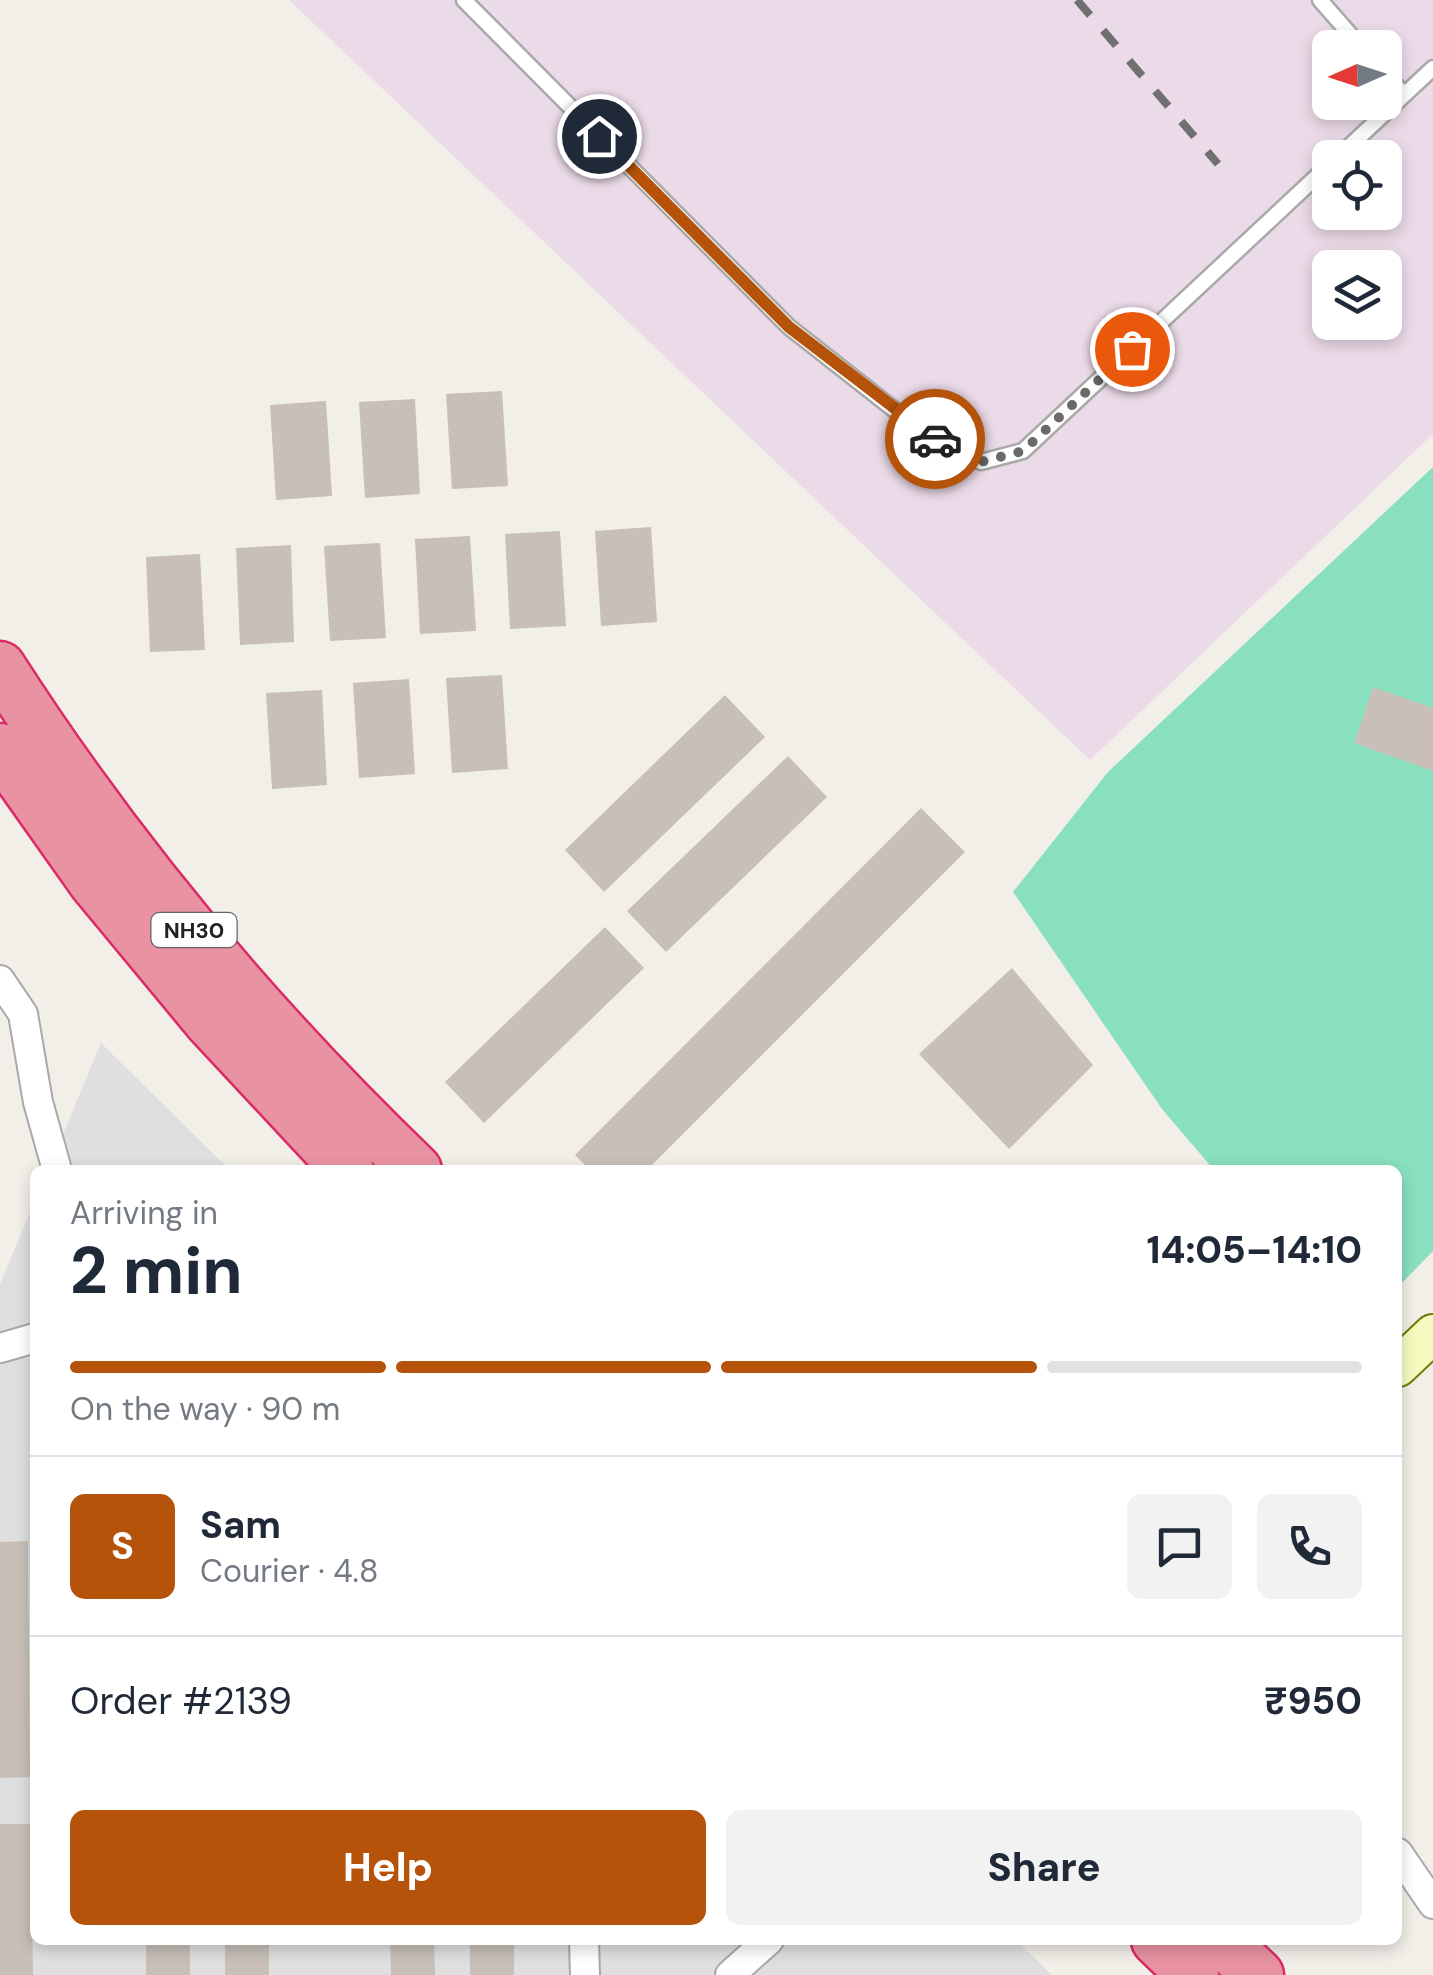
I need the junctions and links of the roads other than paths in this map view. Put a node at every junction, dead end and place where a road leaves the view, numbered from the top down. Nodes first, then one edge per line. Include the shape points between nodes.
1 (464, 0) edge
2 (1320, 0) edge
3 (1346, 30) edge
4 (1433, 68) edge
5 (1402, 93) edge
6 (1404, 95) junction
7 (1357, 140) edge
8 (1312, 181) edge
9 (0, 667) edge
10 (0, 750) edge
11 (0, 980) edge
12 (56, 1165) edge
13 (343, 1165) edge
14 (411, 1165) edge
15 (1433, 1334) edge
16 (30, 1339) edge
17 (0, 1348) edge
18 (1402, 1364) edge
19 (1402, 1859) edge
20 (1433, 1904) edge
21 (584, 1945) edge
22 (763, 1945) edge
23 (1162, 1945) edge
24 (1226, 1945) edge
25 (586, 1975) edge
26 (730, 1975) edge
27 (1194, 1975) edge
28 (1258, 1975) edge

1 - 8 lane via 789,327 924,433 981,462 1023,451
2 - 3 lane
4 - 6 lane
5 - 6 lane
6 - 7 lane
9 - 14 highway, NH30 via 133,856 248,996
10 - 13 highway, NH30 via 210,1022
11 - 12 street via 23,1014
15 - 18 street
16 - 17 street
19 - 20 street
21 - 25 street
22 - 26 street
23 - 27 highway
24 - 28 highway

